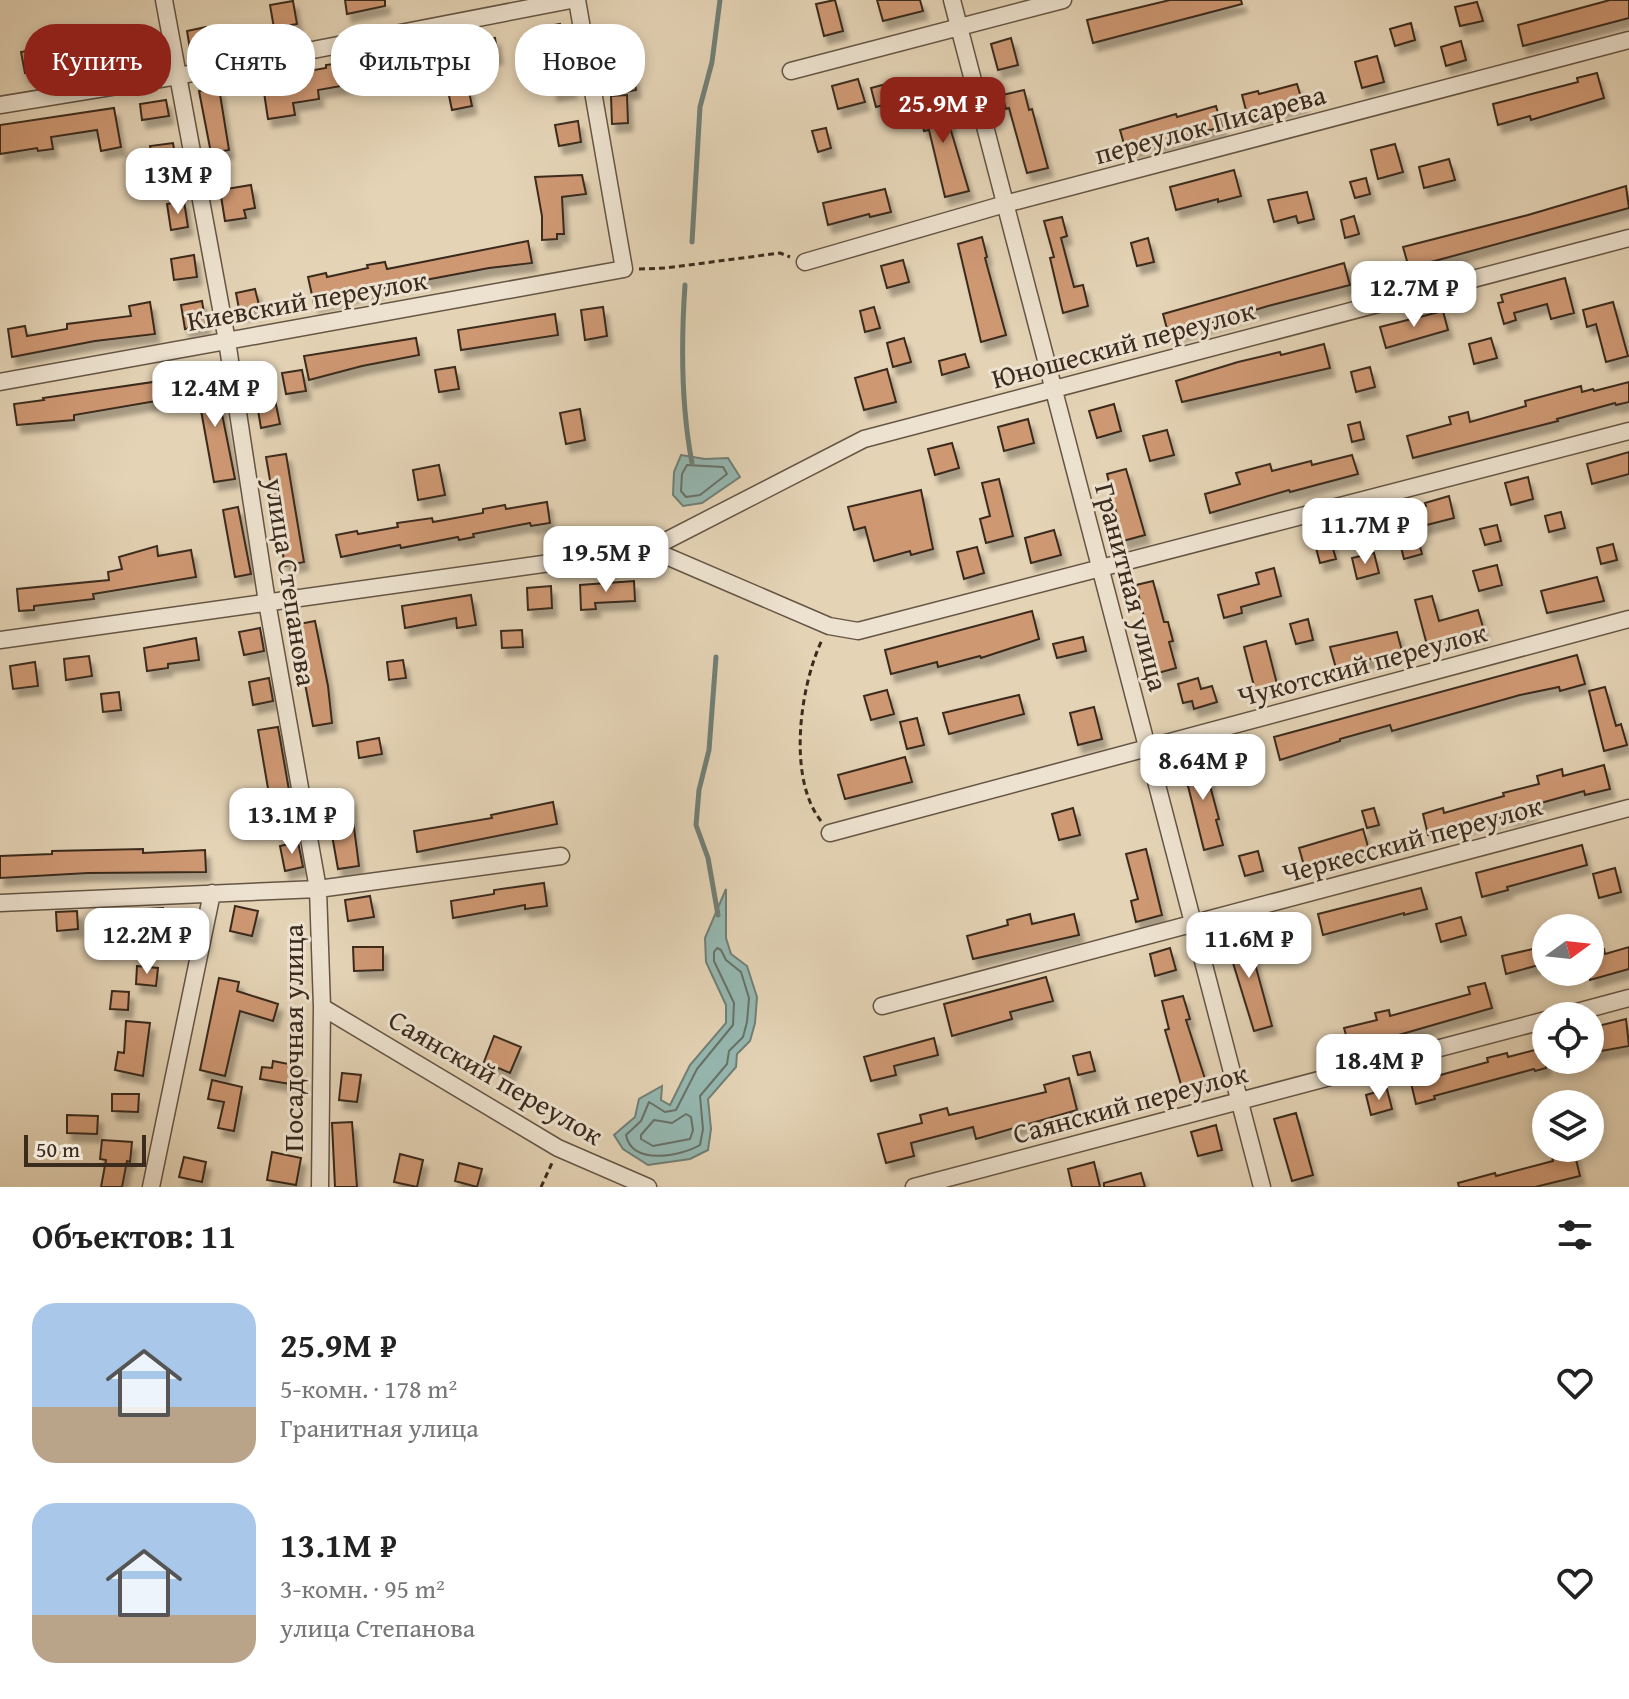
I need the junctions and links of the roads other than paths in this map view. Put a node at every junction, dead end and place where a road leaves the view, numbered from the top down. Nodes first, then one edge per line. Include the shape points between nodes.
1 (164, 0) edge
2 (574, 0) edge
3 (952, 0) edge
4 (1063, 0) edge
5 (959, 27) junction
6 (1629, 40) edge
7 (791, 71) dead end
8 (178, 76) junction
9 (0, 105) edge
10 (1005, 204) junction
11 (1629, 238) edge
12 (805, 262) road end
13 (227, 341) junction
14 (0, 382) edge
15 (1053, 389) junction
16 (1629, 431) edge
17 (650, 549) junction
18 (1100, 568) junction
19 (267, 602) junction
20 (1629, 619) edge
21 (0, 640) edge
22 (1147, 748) junction
23 (1629, 808) edge
24 (830, 833) road end
25 (561, 856) dead end
26 (318, 889) junction
27 (212, 893) junction
28 (0, 903) edge
29 (1194, 925) junction
30 (1629, 998) edge
31 (1604, 1005) edge
32 (882, 1006) dead end
33 (322, 1007) junction
34 (1532, 1024) edge
35 (1240, 1101) junction
36 (151, 1187) edge
37 (320, 1187) edge
38 (648, 1187) edge
39 (914, 1187) edge
40 (1262, 1187) edge

1 - 8 street, улица Степанова
2 - 8 street
2 - 13 street, Киевский переулок via 624,269
3 - 5 street, Гранитная улица
4 - 5 street
5 - 7 street
5 - 10 street, Гранитная улица
6 - 10 street, переулок Писарева
8 - 9 street
8 - 13 street, улица Степанова
10 - 12 street, переулок Писарева
10 - 15 street, Гранитная улица
11 - 15 street, Юношеский переулок
13 - 14 street, Киевский переулок
13 - 19 street, улица Степанова
15 - 17 street, Юношеский переулок via 864,439
15 - 18 street, Гранитная улица
16 - 18 street
17 - 18 street via 829,626 858,631
17 - 19 street
18 - 22 street, Гранитная улица
19 - 21 street
19 - 26 street, улица Степанова
20 - 22 street, Чукотский переулок
22 - 24 street, Чукотский переулок
22 - 29 street, Гранитная улица
23 - 29 street, Черкесский переулок
25 - 26 street
26 - 27 street
26 - 33 street, Посадочная улица
27 - 28 street
27 - 36 street
29 - 32 street, Черкесский переулок
29 - 35 street, Гранитная улица
30 - 31 street
33 - 37 street, Посадочная улица
33 - 38 street, Саянский переулок via 558,1148
34 - 35 street, Саянский переулок
35 - 39 street, Саянский переулок
35 - 40 street, Гранитная улица

